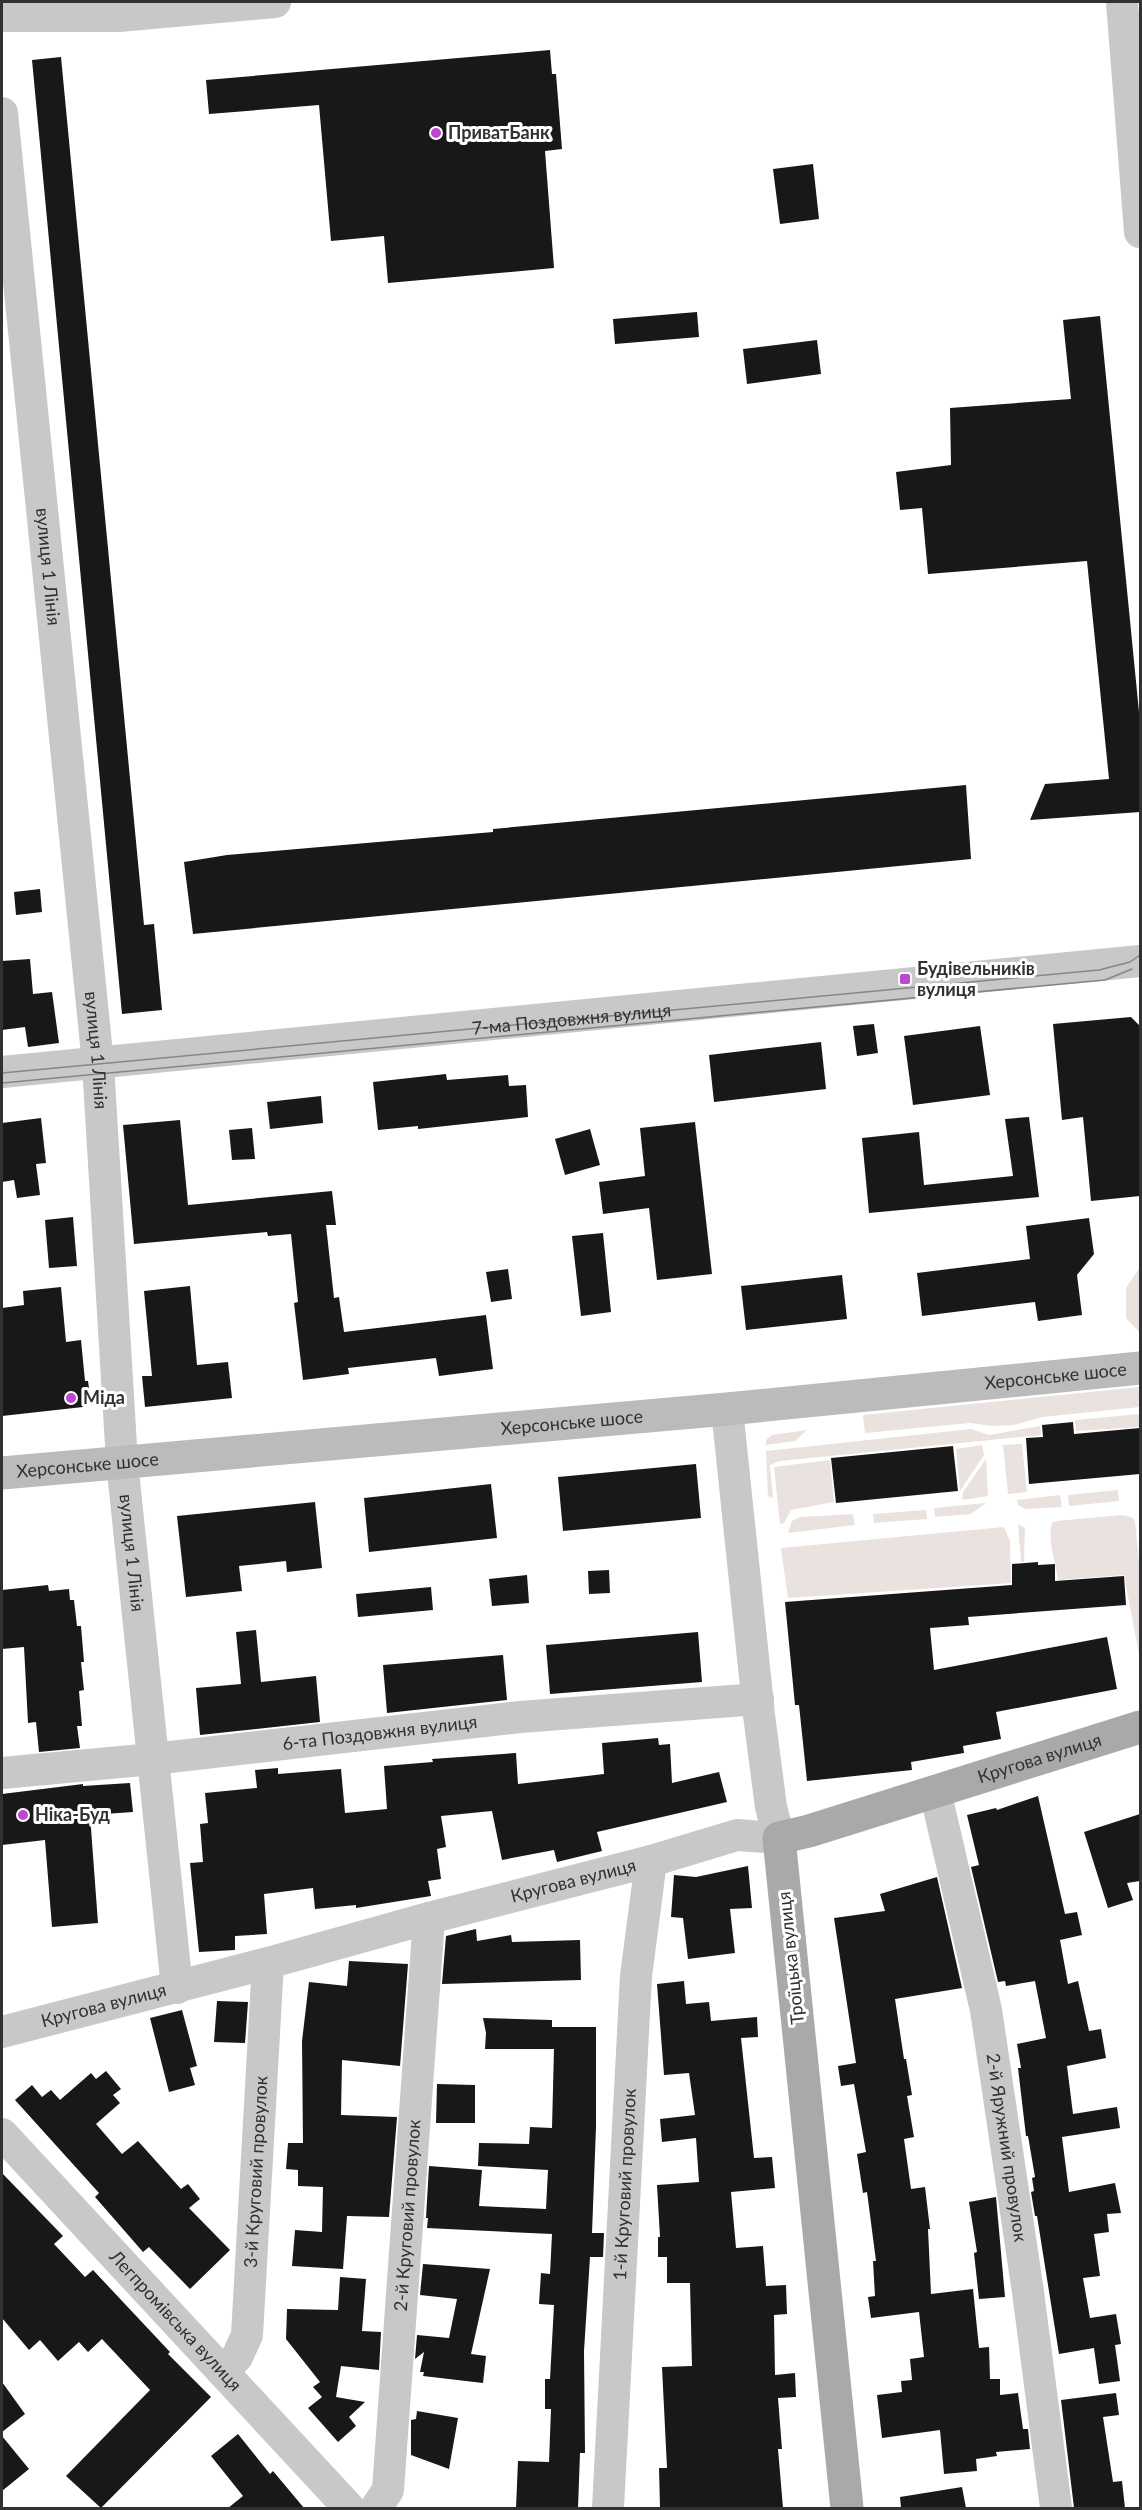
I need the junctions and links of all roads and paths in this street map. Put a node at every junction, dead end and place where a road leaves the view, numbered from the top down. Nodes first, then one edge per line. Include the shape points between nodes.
1 (275, 2) edge
2 (1122, 2) edge
3 (2, 16) edge
4 (2, 113) edge
5 (1140, 232) edge
6 (1140, 961) edge
7 (98, 1064) junction
8 (2, 1072) edge
9 (1140, 1368) edge
10 (727, 1409) junction
11 (122, 1462) junction
12 (2, 1473) edge
13 (758, 1699) junction
14 (1140, 1727) edge
15 (153, 1759) junction
16 (2, 1773) edge
17 (935, 1791) junction
18 (779, 1838) junction
19 (651, 1862) junction
20 (429, 1918) junction
21 (268, 1964) junction
22 (177, 1988) junction
23 (2, 2032) edge
24 (2, 2134) edge
25 (222, 2371) junction
26 (349, 2508) edge
27 (376, 2508) edge
28 (608, 2508) edge
29 (847, 2508) edge
30 (1056, 2508) edge

1 - 3 street via 119,16
2 - 5 street
4 - 7 street, вулиця 1 Лінія
6 - 7 street, 7-ма Поздовжня вулиця
7 - 8 street, 7-ма Поздовжня вулиця
7 - 11 street, вулиця 1 Лінія
9 - 10 main road, Херсонське шосе
10 - 11 main road, Херсонське шосе
10 - 13 street, Троїцька вулиця
11 - 12 main road, Херсонське шосе
11 - 15 street, вулиця 1 Лінія
13 - 15 street, 6-та Поздовжня вулиця via 520,1718
13 - 18 street, Троїцька вулиця via 771,1807
14 - 17 main road, Кругова вулиця
15 - 16 street, 6-та Поздовжня вулиця
15 - 22 street, вулиця 1 Лінія
17 - 18 main road, Кругова вулиця
17 - 30 street, 2-й Яружний провулок via 986,2010
18 - 19 street, Кругова вулиця via 737,1835
18 - 29 main road, Троїцька вулиця
19 - 20 street, Кругова вулиця
19 - 28 street, 1-й Круговий провулок via 636,1976
20 - 21 street, Кругова вулиця
20 - 27 street, 2-й Круговий провулок via 388,2490
21 - 22 street, Кругова вулиця
21 - 25 street, 3-й Круговий провулок via 248,2335 237,2357
22 - 23 street, Кругова вулиця
24 - 25 street, Легпромівська вулиця
25 - 26 street, Легпромівська вулиця

